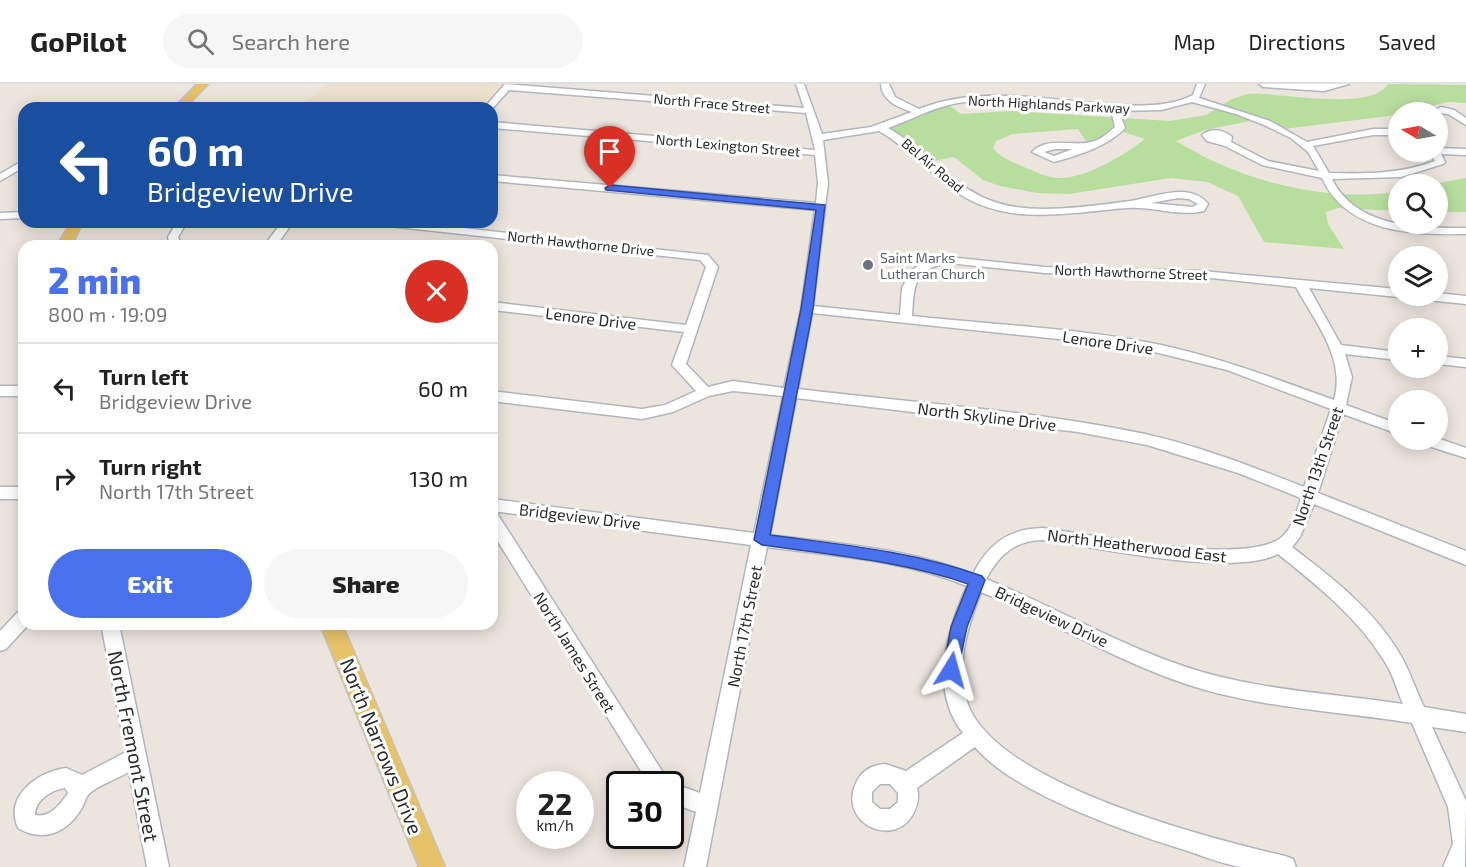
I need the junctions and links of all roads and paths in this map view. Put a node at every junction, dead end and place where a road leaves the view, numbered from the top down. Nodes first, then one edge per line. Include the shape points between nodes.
1 (203, 84) edge
2 (800, 84) edge
3 (885, 84) edge
4 (1201, 84) edge
5 (1263, 84) edge
6 (1345, 84) edge
7 (509, 86) edge
8 (1196, 100) junction
9 (185, 102) edge
10 (494, 102) edge
11 (1114, 107) junction
12 (809, 111) junction
13 (919, 112) junction
14 (1448, 117) edge
15 (1466, 123) edge
16 (498, 126) edge
17 (881, 128) junction
18 (1388, 132) edge
19 (818, 137) junction
20 (1224, 142) dead end
21 (1305, 145) junction
22 (1089, 146) dead end
23 (1448, 151) edge
24 (1466, 152) edge
25 (820, 153) junction
26 (1440, 162) edge
27 (18, 167) edge
28 (1326, 175) junction
29 (0, 178) edge
30 (498, 179) edge
31 (1127, 204) junction
32 (821, 207) junction
33 (18, 215) edge
34 (0, 216) edge
35 (437, 228) edge
36 (1466, 231) edge
37 (1300, 283) junction
38 (1388, 292) edge
39 (1448, 298) edge
40 (1466, 300) edge
41 (498, 307) edge
42 (807, 309) junction
43 (906, 319) junction
44 (689, 329) junction
45 (1336, 349) junction
46 (1388, 355) edge
47 (1448, 361) edge
48 (1466, 363) edge
49 (0, 391) edge
50 (18, 391) edge
51 (705, 392) junction
52 (789, 392) junction
53 (498, 397) edge
54 (1337, 406) junction
55 (1388, 425) edge
56 (1448, 447) edge
57 (1466, 453) edge
58 (0, 492) edge
59 (18, 494) edge
60 (1308, 495) junction
61 (498, 506) edge
62 (498, 528) edge
63 (762, 540) junction
64 (1281, 547) junction
65 (1466, 558) edge
66 (977, 580) junction
67 (18, 624) edge
68 (111, 630) edge
69 (333, 630) edge
70 (0, 643) edge
71 (1415, 715) junction
72 (1466, 723) edge
73 (975, 736) junction
74 (135, 758) junction
75 (652, 771) edge
76 (904, 785) dead end
77 (78, 788) dead end
78 (684, 798) edge
79 (708, 807) junction
80 (1465, 845) edge
81 (158, 867) edge
82 (432, 867) edge
83 (695, 867) edge
84 (1285, 867) edge
85 (1454, 867) edge

1 - 9 main road
2 - 12 street, North 17th Street
3 - 13 street via 888,97
4 - 8 street
5 - 6 street via 1324,88
7 - 10 street
7 - 12 street, North Frace Street
8 - 11 street, North Highlands Parkway via 1159,108
8 - 21 street via 1263,121
11 - 13 street, North Highlands Parkway via 981,98 945,102
11 - 22 street via 1120,128
12 - 19 street, North 17th Street
13 - 17 street, North Highlands Parkway
14 - 15 street
16 - 25 street, North Lexington Street
17 - 19 street, North Highlands Parkway via 850,136
17 - 31 street, Bel Air Road via 980,201 1070,213
18 - 21 street
19 - 25 street, North 17th Street
20 - 28 street via 1266,164
21 - 28 street
23 - 24 street
25 - 32 street, North 17th Street
26 - 28 street via 1373,177
27 - 29 street
28 - 36 street via 1340,200 1366,216 1408,229
30 - 32 street
31 - 31 street, Bel Air Road via 1192,210 1203,204 1198,198 1185,195
32 - 42 street, North 17th Street
33 - 34 street
35 - 44 street, North Hawthorne Drive via 698,255 710,260 712,267
37 - 38 street, North Hawthorne Street
37 - 43 street, North Hawthorne Street via 941,261 922,266 910,281
37 - 45 street, North 13th Street
39 - 40 street
41 - 44 street, Lenore Drive
42 - 43 street, Lenore Drive
42 - 52 street, North 17th Street
43 - 54 street, Lenore Drive via 1160,349 1231,367
44 - 51 street via 679,365
45 - 46 street
45 - 54 street, North 13th Street via 1345,377
47 - 48 street
49 - 50 street
51 - 52 street, North Skyline Drive via 733,386
51 - 53 street, North Skyline Drive via 668,409 642,414
52 - 60 street, North Skyline Drive via 1122,435 1220,461
52 - 63 street, North 17th Street
54 - 55 street, Lenore Drive
54 - 60 street, North 13th Street
56 - 57 street
58 - 59 street
60 - 64 street, North 13th Street via 1296,529
60 - 65 street, North Skyline Drive
61 - 63 street, Bridgeview Drive
62 - 75 street, North James Street
63 - 66 street, Bridgeview Drive via 899,559
63 - 79 street, North 17th Street
64 - 66 street, North Heatherwood East via 1266,553 1230,557 1028,534 998,547
64 - 71 street via 1334,589 1373,630 1401,674
66 - 71 street, Bridgeview Drive via 1185,675 1270,693
66 - 73 street, North Heatherwood East via 959,627 951,670 960,708
67 - 70 street
68 - 74 street, North Fremont Street
69 - 82 main road, North Narrows Drive
71 - 72 street, Bridgeview Drive
71 - 80 street via 1458,807
73 - 76 street
73 - 84 street via 1025,773 1103,811 1199,846
74 - 77 street
74 - 81 street, North Fremont Street
78 - 79 street
79 - 83 street, North 17th Street
80 - 85 street

